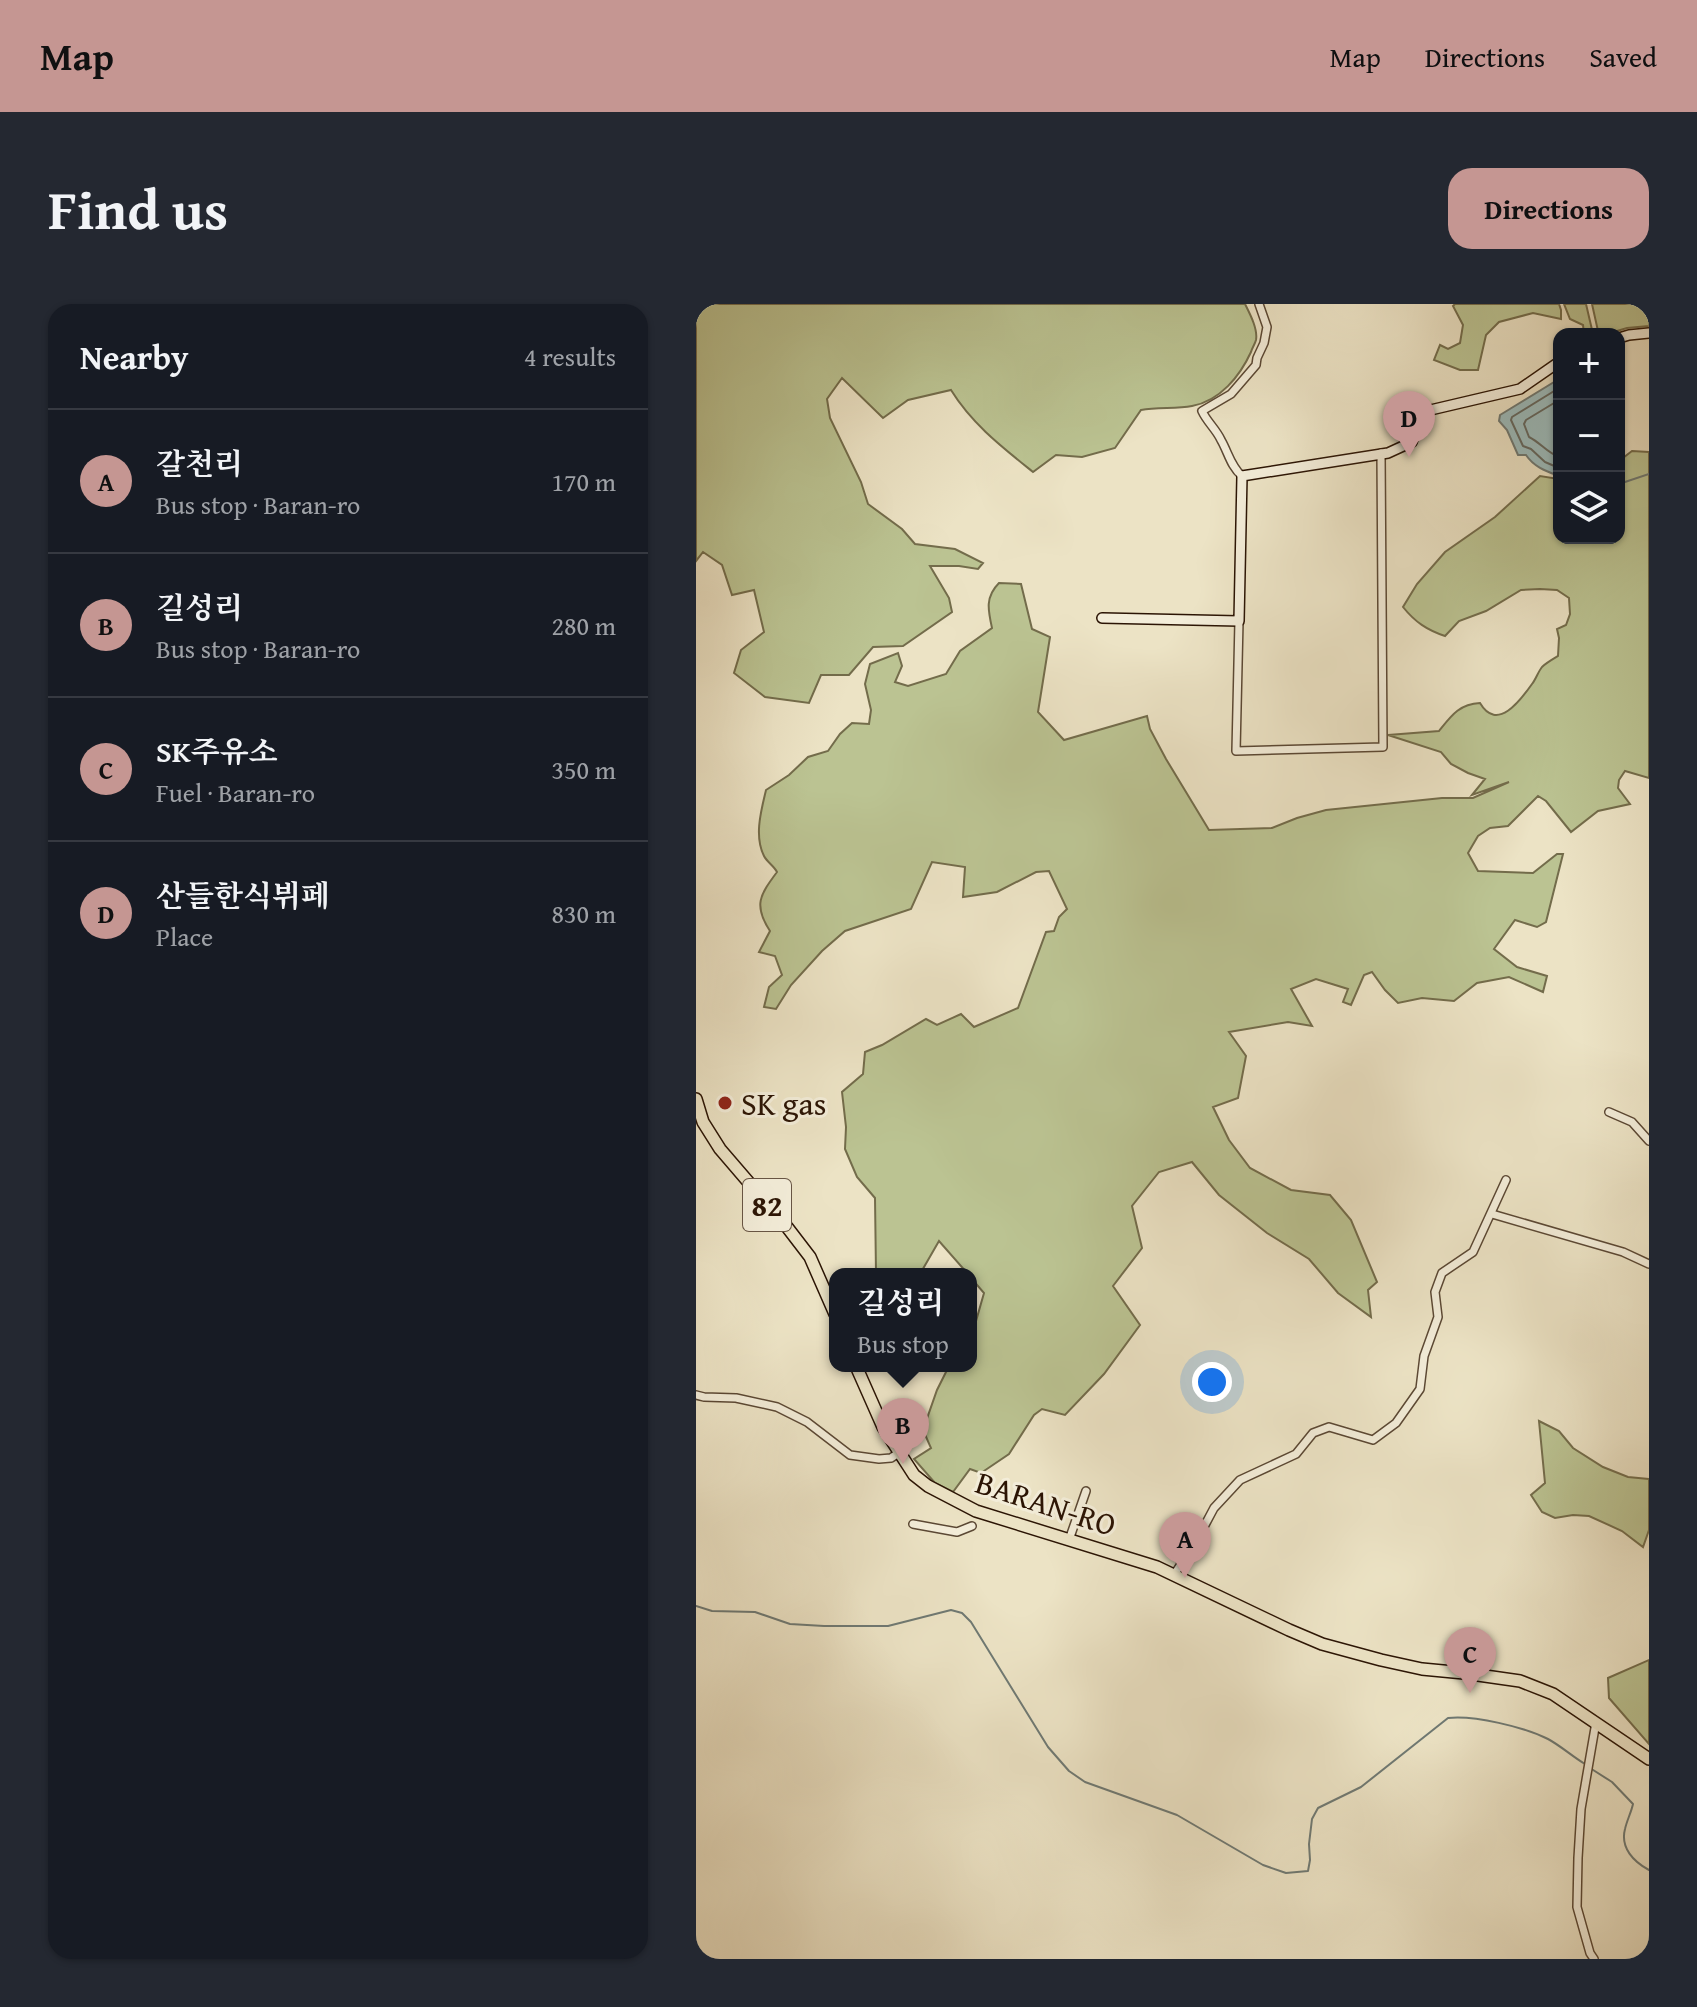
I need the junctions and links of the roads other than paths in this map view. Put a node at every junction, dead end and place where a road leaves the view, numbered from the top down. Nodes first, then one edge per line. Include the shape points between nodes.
1 (1259, 304) edge
2 (1649, 333) edge
3 (1625, 337) edge
4 (1553, 366) edge
5 (1381, 453) junction
6 (1242, 476) junction
7 (1102, 618) dead end
8 (1239, 621) junction
9 (696, 1099) edge
10 (1609, 1112) dead end
11 (1649, 1141) edge
12 (1506, 1180) dead end
13 (1492, 1214) junction
14 (1649, 1264) edge
15 (829, 1300) edge
16 (859, 1372) edge
17 (696, 1395) edge
18 (900, 1452) junction
19 (1086, 1491) dead end
20 (913, 1524) dead end
21 (972, 1526) dead end
22 (1069, 1540) junction
23 (1174, 1575) junction
24 (1596, 1722) junction
25 (1649, 1759) edge
26 (1594, 1959) edge

1 - 6 street via 1267,327 1256,365 1231,394 1202,411
2 - 3 street
4 - 5 street via 1520,389 1422,412 1412,442
5 - 6 street
5 - 8 street via 1383,747 1236,751
6 - 8 street
7 - 8 street
9 - 15 main road, 82 via 720,1149 810,1257
10 - 11 street via 1632,1122
12 - 13 street
13 - 14 street
13 - 23 street via 1473,1252 1442,1273 1435,1292 1438,1317 1424,1356 1420,1389 1396,1423 1373,1440 1329,1427 1313,1433 1296,1454 1240,1480 1214,1508
16 - 18 main road, BARAN-RO
17 - 18 street via 777,1407 850,1455 879,1459
18 - 22 main road, BARAN-RO via 914,1475 950,1498
19 - 22 street
20 - 21 street via 957,1532
22 - 23 main road, BARAN-RO
23 - 24 main road, BARAN-RO via 1322,1644 1422,1669 1520,1681 1553,1694
24 - 25 main road, BARAN-RO
24 - 26 street via 1581,1809 1577,1907

